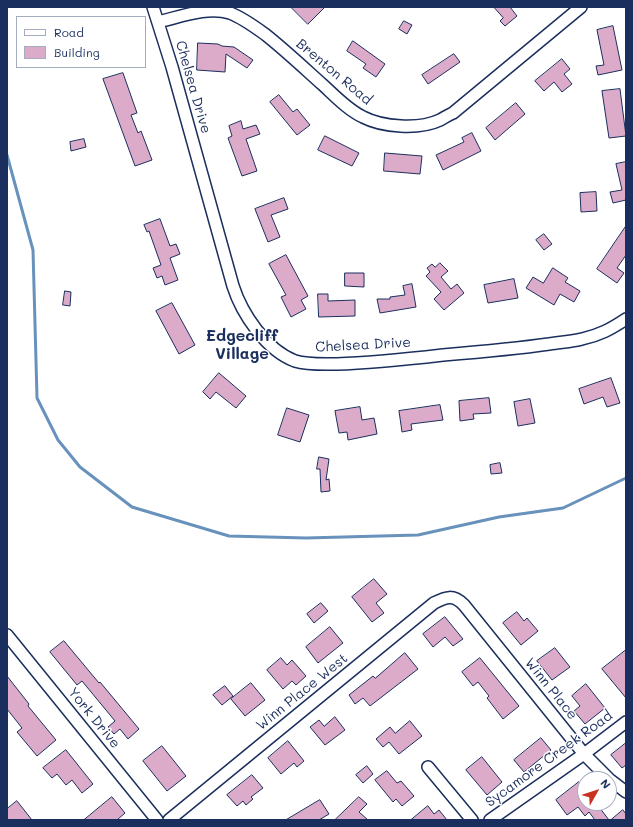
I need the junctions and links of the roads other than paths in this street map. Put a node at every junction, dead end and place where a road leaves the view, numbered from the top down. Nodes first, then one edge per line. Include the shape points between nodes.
1 (153, 7) edge
2 (581, 7) edge
3 (158, 22) junction
4 (626, 319) edge
5 (459, 600) joint
6 (7, 635) edge
7 (626, 722) edge
8 (584, 754) junction
9 (428, 766) dead end
10 (626, 792) edge
11 (157, 820) edge
12 (168, 820) edge
13 (472, 820) edge
14 (490, 820) edge

1 - 3 street, Chelsea Drive
2 - 3 street, Brenton Road via 453,113 439,121 405,127 386,125 363,117 345,105 286,51 254,27 229,13 206,12
3 - 4 street, Chelsea Drive via 241,307 262,336 278,351 300,362 364,363 582,339 608,331
5 - 8 street, Winn Place
5 - 12 street, Winn Place West via 449,597 434,603
6 - 11 street, York Drive
7 - 8 street, Sycamore Creek Road
8 - 10 street, Winn Place
8 - 14 street, Sycamore Creek Road
9 - 13 street

